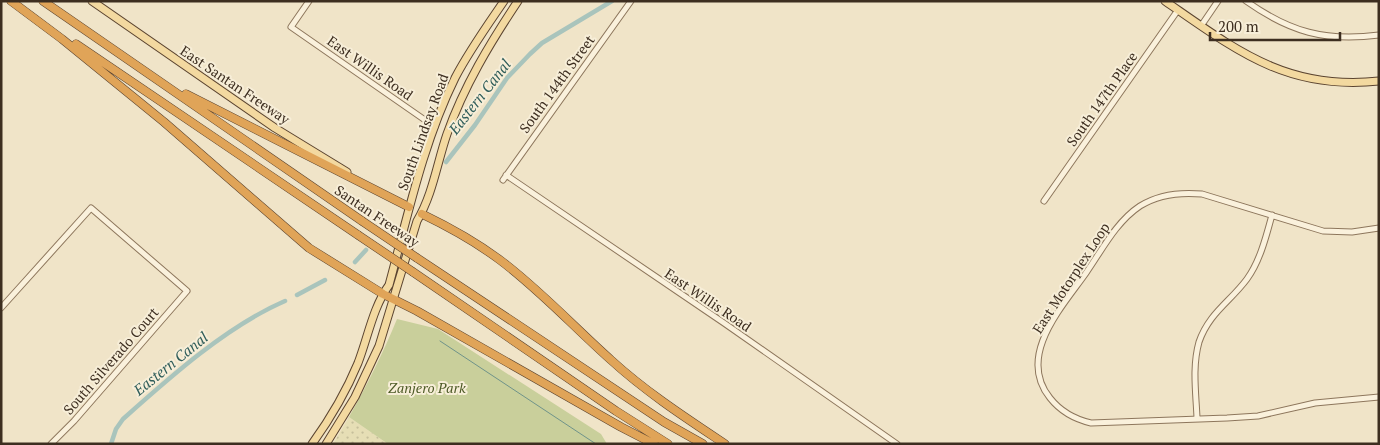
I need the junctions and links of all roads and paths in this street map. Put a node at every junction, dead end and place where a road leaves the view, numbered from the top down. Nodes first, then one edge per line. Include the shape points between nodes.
1 (12, 1) edge
2 (43, 1) edge
3 (92, 1) edge
4 (310, 1) edge
5 (504, 1) edge
6 (518, 1) edge
7 (631, 1) edge
8 (1165, 1) edge
9 (1218, 1) edge
10 (1246, 1) edge
11 (1178, 10) junction
12 (1201, 26) junction
13 (1379, 35) edge
14 (1379, 81) edge
15 (162, 82) junction
16 (435, 127) junction
17 (504, 178) joint
18 (367, 185) junction
19 (1044, 201) dead end
20 (409, 206) junction
21 (422, 214) junction
22 (1272, 215) junction
23 (1379, 228) edge
24 (382, 294) junction
25 (394, 300) junction
26 (1, 308) edge
27 (1379, 397) edge
28 (1197, 418) junction
29 (313, 443) edge
30 (51, 444) edge
31 (326, 444) edge
32 (654, 444) edge
33 (668, 444) edge
34 (703, 444) edge
35 (725, 444) edge
36 (897, 444) edge

1 - 24 highway via 164,122 304,244
1 - 33 highway, Santan Freeway, bridge
2 - 15 highway, Santan Freeway
3 - 18 main road, East Santan Freeway via 275,128
4 - 16 street, East Willis Road via 292,27
5 - 16 main road, South Lindsay Road via 456,77
6 - 21 main road, South Lindsay Road via 461,99
7 - 17 street, South 144th Street
8 - 11 main road
9 - 12 street
10 - 13 street via 1289,26 1316,34 1342,38
11 - 12 main road
11 - 19 street, South 147th Place
12 - 14 main road via 1246,55 1285,72 1320,81
15 - 18 highway
15 - 34 highway, Santan Freeway, bridge via 417,258 664,422
16 - 20 main road, South Lindsay Road
17 - 36 street, East Willis Road
18 - 20 highway
20 - 21 main road
20 - 24 main road, South Lindsay Road via 389,285
21 - 25 main road, South Lindsay Road via 417,221
21 - 35 highway via 500,260 633,379
22 - 23 street, East Motorplex Loop via 1332,233
22 - 28 street via 1253,270 1216,311 1199,343 1195,374
22 - 28 street, East Motorplex Loop via 1185,192 1149,201 1117,228 1042,341 1038,365 1044,389 1057,406 1072,417 1098,423
24 - 25 highway
24 - 29 main road, South Lindsay Road via 348,384
25 - 31 main road, South Lindsay Road via 367,372
25 - 32 highway
26 - 30 street, South Silverado Court via 91,208 187,291
27 - 28 street, East Motorplex Loop via 1315,403 1258,416

